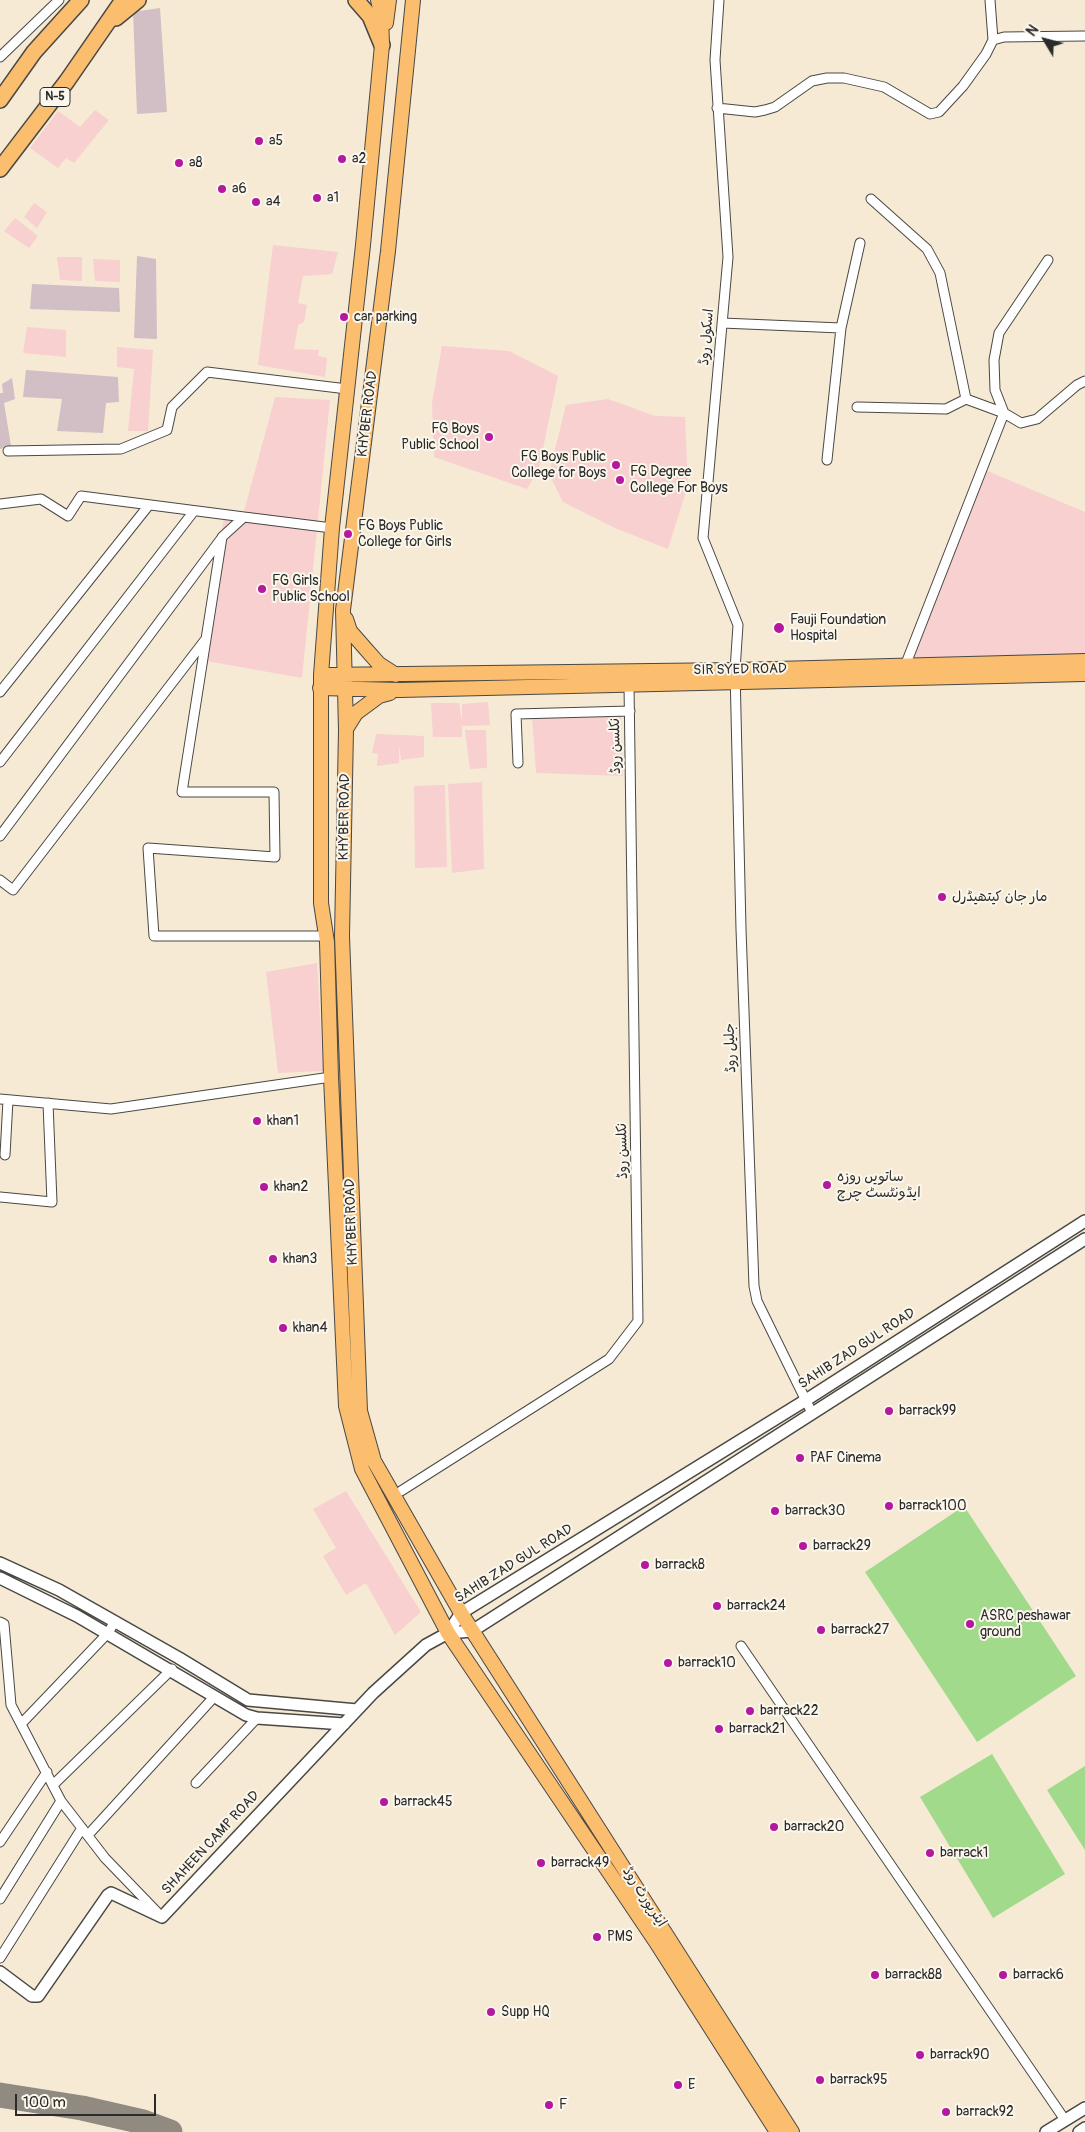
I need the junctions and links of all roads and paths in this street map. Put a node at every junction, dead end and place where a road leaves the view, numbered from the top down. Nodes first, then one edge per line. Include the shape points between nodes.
1 (59, 0) edge
2 (73, 0) edge
3 (81, 0) edge
4 (123, 0) edge
5 (138, 0) edge
6 (356, 0) edge
7 (389, 0) edge
8 (413, 0) edge
9 (719, 0) edge
10 (990, 0) edge
11 (379, 6) edge
12 (108, 24) junction
13 (1085, 36) edge
14 (993, 40) junction
15 (382, 42) junction
16 (34, 52) junction
17 (0, 56) edge
18 (0, 100) edge
19 (717, 108) junction
20 (0, 169) edge
21 (871, 199) dead end
22 (860, 243) dead end
23 (1048, 260) dead end
24 (722, 323) junction
25 (841, 328) junction
26 (1085, 381) edge
27 (347, 389) junction
28 (966, 399) junction
29 (857, 408) dead end
30 (1004, 413) junction
31 (8, 451) dead end
32 (827, 460) dead end
33 (0, 504) edge
34 (149, 505) junction
35 (194, 510) junction
36 (244, 517) junction
37 (332, 528) junction
38 (222, 537) junction
39 (343, 610) junction
40 (207, 638) junction
41 (1085, 661) edge
42 (905, 666) junction
43 (1085, 674) edge
44 (396, 675) junction
45 (345, 676) junction
46 (735, 676) junction
47 (321, 682) junction
48 (629, 685) junction
49 (345, 690) junction
50 (400, 690) junction
51 (0, 692) edge
52 (630, 711) junction
53 (346, 730) junction
54 (0, 762) edge
55 (518, 764) dead end
56 (0, 836) edge
57 (0, 880) edge
58 (327, 936) junction
59 (330, 1077) junction
60 (4, 1099) edge
61 (48, 1104) junction
62 (5, 1155) dead end
63 (0, 1197) edge
64 (1085, 1221) edge
65 (1085, 1239) edge
66 (806, 1400) junction
67 (812, 1413) junction
68 (401, 1491) dead end
69 (0, 1563) edge
70 (0, 1578) edge
71 (461, 1613) junction
72 (115, 1621) junction
73 (0, 1622) edge
74 (472, 1631) junction
75 (108, 1633) junction
76 (448, 1633) junction
77 (741, 1646) dead end
78 (172, 1669) junction
79 (214, 1697) junction
80 (357, 1710) junction
81 (257, 1718) junction
82 (21, 1724) junction
83 (344, 1724) junction
84 (47, 1772) junction
85 (196, 1783) dead end
86 (53, 1785) junction
87 (62, 1801) junction
88 (85, 1832) junction
89 (0, 1842) edge
90 (0, 1899) edge
91 (162, 1917) junction
92 (0, 1958) edge
93 (0, 1972) edge
94 (1085, 2108) edge
95 (1065, 2120) junction
96 (1085, 2128) edge
97 (777, 2132) edge
98 (792, 2132) edge
99 (1046, 2132) edge
100 (1079, 2132) edge

1 - 17 street
2 - 16 highway
3 - 16 highway
4 - 12 highway, N-5
5 - 12 highway
6 - 15 highway via 370,16
7 - 15 main road
8 - 39 main road, KHYBER ROAD via 388,251
9 - 19 street, اسکول روڈ via 715,60
10 - 14 street
11 - 15 main road
12 - 20 highway, N-5
13 - 14 street via 1004,37
14 - 19 street via 963,86 939,112 930,114 884,87 844,78 812,82 765,110
15 - 27 main road, KHYBER ROAD
16 - 18 highway
19 - 24 street, اسکول روڈ via 728,257
21 - 28 street via 927,249 940,272
22 - 25 street
23 - 30 street via 999,333 994,360 995,390
24 - 25 street
24 - 46 street, اسکول روڈ via 703,538 738,625
25 - 32 street
26 - 30 street via 1031,421 1021,423
27 - 31 street via 207,372 172,407 167,430 121,449
27 - 37 main road, KHYBER ROAD
28 - 29 street via 946,410
28 - 30 street
30 - 42 street
33 - 34 street via 41,499 68,516 81,496
34 - 35 street
34 - 51 street
35 - 36 street
35 - 54 street
36 - 37 street
36 - 38 street
37 - 47 main road, KHYBER ROAD
38 - 40 street
38 - 56 street
39 - 44 main road via 350,631 379,664
39 - 45 main road, KHYBER ROAD
40 - 57 street via 13,890
40 - 58 street via 182,792 274,792 275,857 148,848 154,936
41 - 42 main road, SIR SYED ROAD
42 - 46 main road, SIR SYED ROAD
43 - 46 main road, SIR SYED ROAD
44 - 45 main road, SIR SYED ROAD
44 - 46 main road, SIR SYED ROAD
45 - 47 main road, SIR SYED ROAD
45 - 49 main road, KHYBER ROAD
46 - 48 main road, SIR SYED ROAD
46 - 66 street, جلیل روڈ via 754,1286 757,1301
47 - 49 main road
47 - 58 main road, KHYBER ROAD via 321,903
48 - 50 main road, SIR SYED ROAD
48 - 52 street, نکلسن روڈ
49 - 50 main road
49 - 53 main road, KHYBER ROAD
50 - 53 main road via 378,696 356,713
52 - 55 street via 516,714
52 - 68 street, نکلسن روڈ via 638,1321 609,1359
53 - 71 main road, KHYBER ROAD via 342,936 360,1411 374,1461
58 - 59 main road, KHYBER ROAD
59 - 61 street via 111,1110
59 - 76 main road, KHYBER ROAD via 346,1406 362,1469
60 - 61 street
60 - 62 street
61 - 63 street via 52,1202
64 - 66 street, SAHIB ZAD GUL ROAD
65 - 67 street, SAHIB ZAD GUL ROAD
66 - 67 street, جلیل روڈ
66 - 71 street, SAHIB ZAD GUL ROAD
67 - 74 street, SAHIB ZAD GUL ROAD
69 - 72 street
70 - 75 street
71 - 74 main road, ایئرپورٹ روڈ
71 - 76 street, SAHIB ZAD GUL ROAD
72 - 75 street
72 - 80 street via 248,1700
73 - 82 street via 4,1624 11,1705
74 - 76 street, SAHIB ZAD GUL ROAD
74 - 98 main road, ایئرپورٹ روڈ
75 - 78 street
75 - 82 street
76 - 80 street, SHAHEEN CAMP ROAD via 418,1651
76 - 97 main road, KHYBER ROAD via 656,1942
77 - 95 street
78 - 79 street
78 - 86 street
79 - 81 street
79 - 88 street
80 - 83 street, SHAHEEN CAMP ROAD
81 - 83 street
81 - 85 street
82 - 84 street
83 - 91 street, SHAHEEN CAMP ROAD
84 - 86 street
84 - 89 street
86 - 87 street
87 - 88 street
87 - 90 street
88 - 91 street via 105,1858
88 - 92 street
91 - 93 street via 111,1893 38,1996 32,1996
94 - 95 street
95 - 99 street
96 - 100 street

